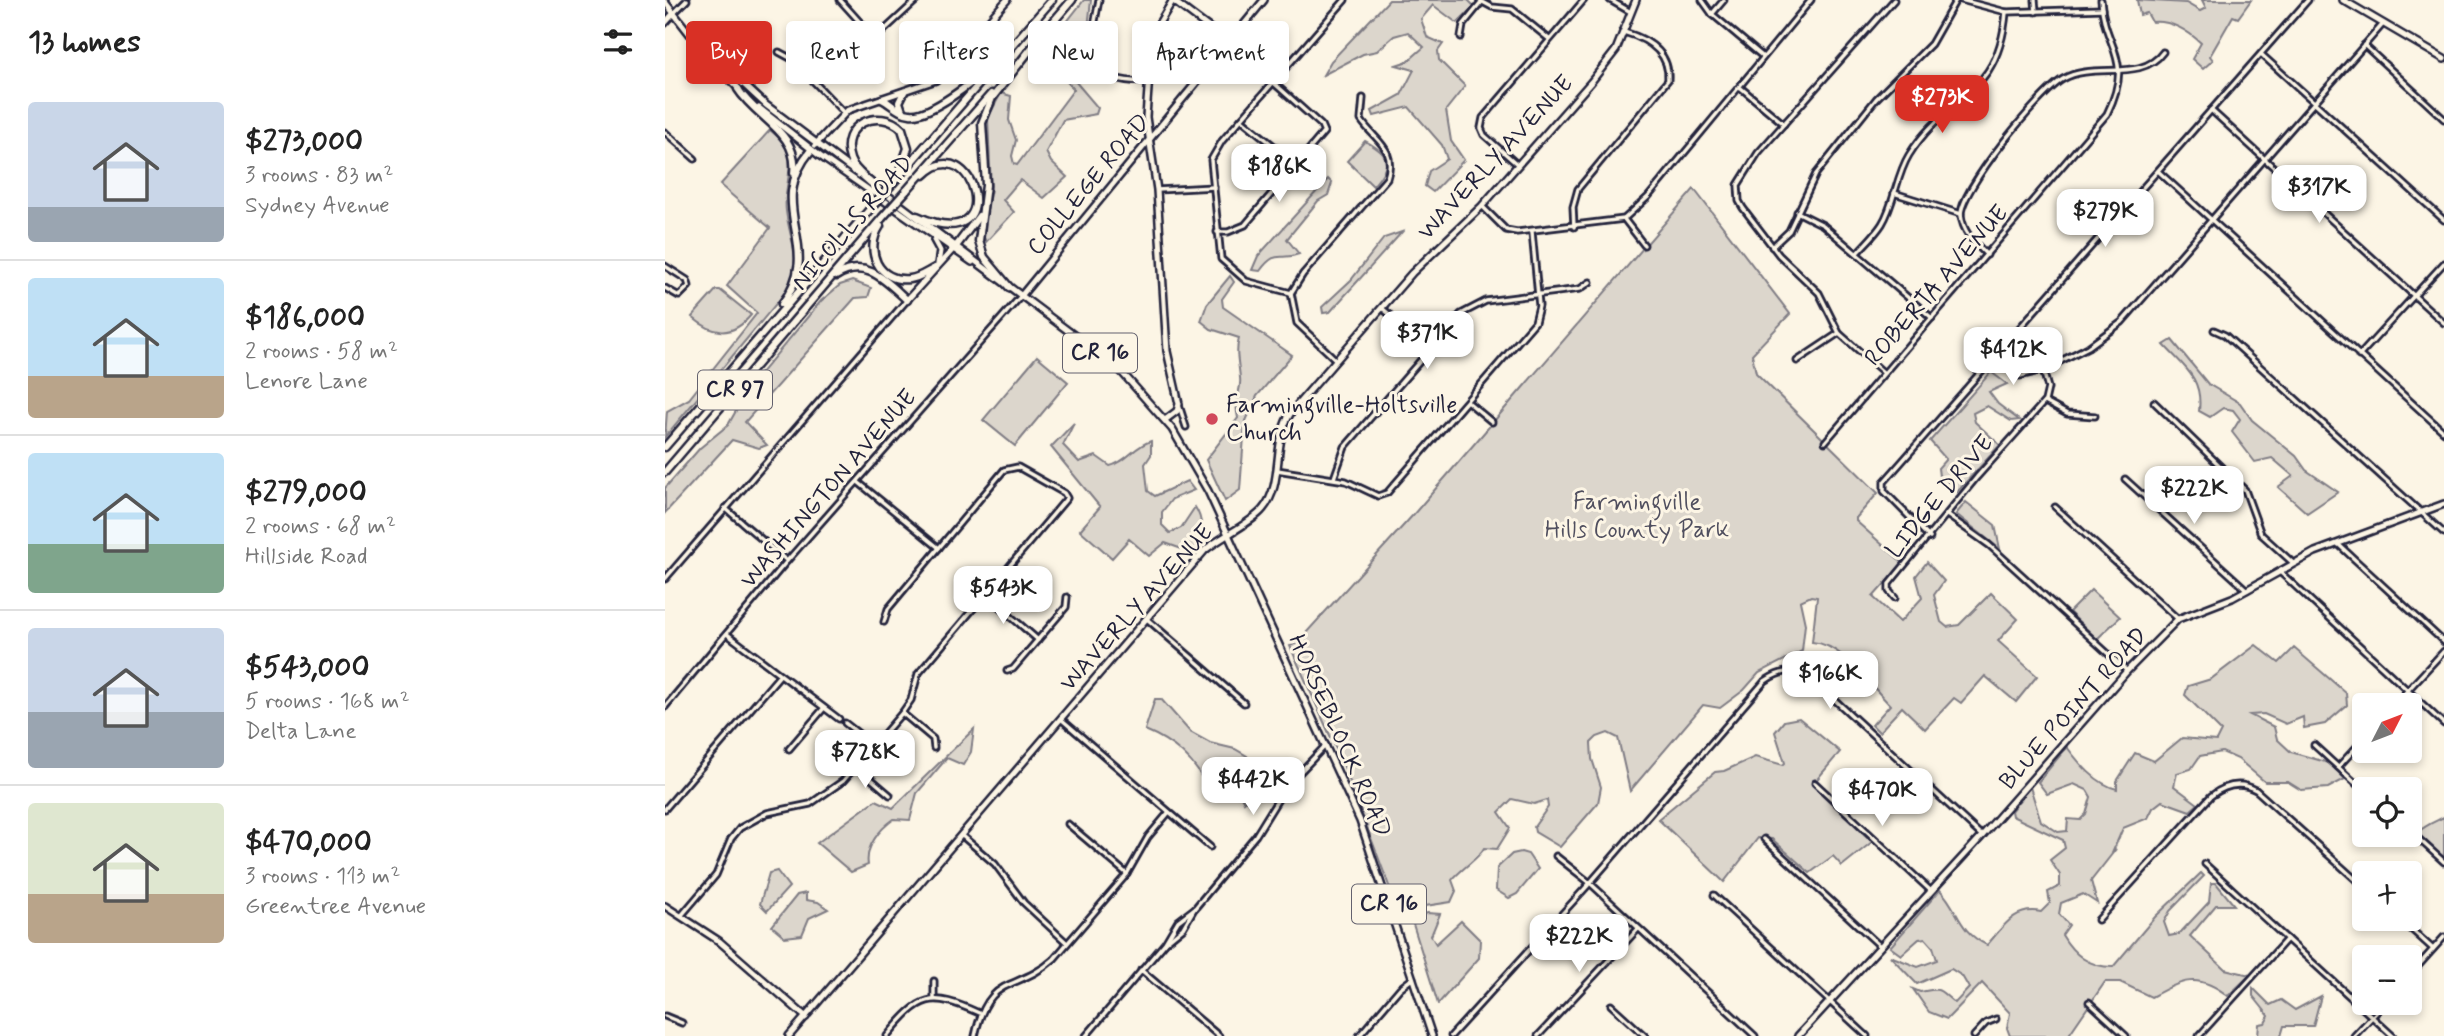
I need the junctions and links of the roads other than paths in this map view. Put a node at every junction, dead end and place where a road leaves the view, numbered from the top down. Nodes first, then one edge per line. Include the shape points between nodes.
1 (687, 0) edge
2 (840, 0) edge
3 (917, 0) edge
4 (1006, 0) edge
5 (1052, 0) edge
6 (1072, 0) edge
7 (1099, 0) edge
8 (1173, 0) edge
9 (1264, 0) edge
10 (1345, 0) edge
11 (1584, 0) edge
12 (1610, 0) edge
13 (1636, 0) edge
14 (1702, 0) edge
15 (1724, 0) edge
16 (1811, 0) edge
17 (1894, 0) edge
18 (1958, 0) edge
19 (2035, 0) edge
20 (2101, 0) edge
21 (2308, 0) edge
22 (2343, 0) edge
23 (1480, 1) edge
24 (665, 2) edge
25 (2102, 9) junction
26 (1629, 11) junction
27 (2006, 12) junction
28 (2036, 12) junction
29 (674, 13) junction
30 (1713, 13) junction
31 (1054, 21) edge
32 (1162, 21) edge
33 (1200, 21) edge
34 (1246, 21) edge
35 (665, 23) edge
36 (2383, 24) junction
37 (686, 27) edge
38 (1624, 32) junction
39 (1461, 37) dead end
40 (1549, 39) junction
41 (1016, 42) junction
42 (2364, 45) junction
43 (1028, 51) edge
44 (779, 52) dead end
45 (2163, 52) dead end
46 (1028, 53) edge
47 (2260, 54) junction
48 (1762, 56) junction
49 (2444, 58) edge
50 (1289, 64) edge
51 (2119, 69) junction
52 (1132, 81) edge
53 (733, 84) edge
54 (743, 84) edge
55 (1147, 84) edge
56 (1194, 84) edge
57 (1272, 84) joint
58 (1741, 88) junction
59 (738, 89) junction
60 (904, 92) junction
61 (1363, 98) dead end
62 (882, 99) junction
63 (2313, 102) junction
64 (2211, 110) junction
65 (844, 113) junction
66 (903, 113) junction
67 (1241, 119) junction
68 (2444, 119) edge
69 (1784, 124) junction
70 (665, 132) edge
71 (1149, 139) junction
72 (814, 147) junction
73 (2263, 157) junction
74 (695, 159) dead end
75 (1297, 164) junction
76 (1518, 165) junction
77 (2158, 171) junction
78 (793, 177) junction
79 (892, 182) junction
80 (872, 184) junction
81 (1214, 187) junction
82 (907, 189) junction
83 (1157, 190) junction
84 (1894, 193) junction
85 (1482, 206) junction
86 (982, 210) junction
87 (1797, 212) junction
88 (1961, 214) junction
89 (917, 216) junction
90 (884, 219) junction
91 (1625, 219) junction
92 (2209, 219) junction
93 (2444, 220) edge
94 (1574, 227) junction
95 (1217, 232) junction
96 (1532, 232) junction
97 (933, 237) junction
98 (1644, 245) dead end
99 (1772, 247) junction
100 (954, 248) junction
101 (1857, 253) junction
102 (1987, 255) junction
103 (2444, 263) edge
104 (665, 266) edge
105 (937, 266) junction
106 (832, 278) junction
107 (1590, 282) dead end
108 (1009, 287) junction
109 (665, 288) edge
110 (1291, 293) junction
111 (1538, 294) junction
112 (2414, 295) junction
113 (1021, 296) junction
114 (907, 300) junction
115 (1382, 308) junction
116 (1932, 318) junction
117 (2444, 323) edge
118 (2214, 330) dead end
119 (1839, 333) junction
120 (761, 334) junction
121 (1430, 348) junction
122 (2359, 356) junction
123 (1993, 357) junction
124 (1335, 359) junction
125 (1797, 361) dead end
126 (2043, 370) junction
127 (1884, 373) junction
128 (2045, 401) junction
129 (1468, 402) junction
130 (2154, 402) dead end
131 (1179, 404) junction
132 (2095, 416) dead end
133 (1165, 420) junction
134 (1492, 422) dead end
135 (1187, 427) dead end
136 (2444, 432) edge
137 (1825, 442) dead end
138 (665, 447) edge
139 (1275, 469) junction
140 (665, 472) edge
141 (1334, 478) junction
142 (2125, 479) dead end
143 (858, 482) junction
144 (2444, 504) edge
145 (2055, 507) dead end
146 (725, 508) junction
147 (2421, 512) junction
148 (1947, 515) junction
149 (1227, 532) junction
150 (2444, 533) edge
151 (1930, 538) junction
152 (2338, 544) junction
153 (939, 548) junction
154 (787, 561) junction
155 (2293, 563) junction
156 (2280, 572) junction
157 (665, 579) edge
158 (2247, 590) junction
159 (985, 594) junction
160 (1067, 597) dead end
161 (1895, 598) dead end
162 (1147, 619) junction
163 (2178, 619) junction
164 (884, 622) dead end
165 (727, 634) junction
166 (1038, 640) junction
167 (2444, 642) edge
168 (2444, 651) edge
169 (1007, 671) dead end
170 (2127, 671) junction
171 (780, 675) junction
172 (2407, 691) junction
173 (1244, 703) dead end
174 (665, 707) edge
175 (824, 708) junction
176 (902, 713) junction
177 (838, 719) dead end
178 (1061, 719) junction
179 (845, 723) dead end
180 (2444, 724) edge
181 (873, 745) junction
182 (1326, 745) junction
183 (2314, 745) dead end
184 (934, 748) dead end
185 (789, 749) dead end
186 (2352, 751) edge
187 (856, 766) junction
188 (2338, 767) junction
189 (2352, 780) edge
190 (1815, 783) dead end
191 (890, 795) dead end
192 (665, 809) edge
193 (1169, 812) junction
194 (1068, 824) dead end
195 (961, 835) junction
196 (1982, 836) junction
197 (1764, 839) dead end
198 (2422, 842) edge
199 (1210, 847) dead end
200 (1556, 856) dead end
201 (2444, 862) edge
202 (2205, 864) dead end
203 (1127, 874) junction
204 (2352, 876) edge
205 (1590, 883) junction
206 (1931, 891) junction
207 (1714, 895) dead end
208 (1195, 908) junction
209 (666, 910) edge
210 (681, 916) junction
211 (2098, 920) dead end
212 (1638, 929) junction
213 (2413, 931) edge
214 (2444, 937) edge
215 (2287, 939) junction
216 (1067, 943) junction
217 (1164, 943) junction
218 (1880, 946) junction
219 (2433, 949) junction
220 (2422, 961) edge
221 (1141, 970) junction
222 (1413, 978) junction
223 (934, 981) dead end
224 (934, 998) junction
225 (1830, 1002) junction
226 (2089, 1002) dead end
227 (1611, 1005) dead end
228 (979, 1013) junction
229 (665, 1016) edge
230 (806, 1017) junction
231 (2372, 1017) junction
232 (1996, 1019) dead end
233 (682, 1023) dead end
234 (789, 1036) edge
235 (887, 1036) edge
236 (975, 1036) edge
237 (1086, 1036) edge
238 (1219, 1036) edge
239 (1359, 1036) edge
240 (1432, 1036) edge
241 (1451, 1036) edge
242 (1538, 1036) edge
243 (1645, 1036) edge
244 (1755, 1036) edge
245 (1798, 1036) edge
246 (1867, 1036) edge
247 (1974, 1036) edge
248 (2126, 1036) edge
249 (2199, 1036) edge
250 (2354, 1036) edge
251 (2393, 1036) edge

1 - 29 street
2 - 3 street via 874,35 884,33
4 - 60 street via 945,74
5 - 41 highway, NICOLLS ROAD
6 - 31 highway, NICOLLS ROAD
7 - 52 street via 1090,48 1094,60 1114,80
8 - 32 street
8 - 33 street
9 - 34 street, COLLEGE ROAD
10 - 50 street
11 - 40 street
12 - 26 street
13 - 26 street, WAVERLY AVENUE
14 - 30 street
15 - 30 street
16 - 48 street
17 - 69 street
18 - 27 street
18 - 87 street via 1931,44 1876,99 1824,163
19 - 28 street
20 - 25 street, ROBERTA AVENUE
21 - 47 street
22 - 36 street
23 - 39 street via 1463,25
23 - 40 street via 1512,9
24 - 29 street, CR 16
25 - 28 street
25 - 51 street, ROBERTA AVENUE
26 - 38 street, WAVERLY AVENUE
27 - 28 street
27 - 84 street via 2002,47 1995,62 1917,144 1901,169
29 - 35 street
29 - 37 street, CR 16
30 - 48 street
36 - 42 street
36 - 49 street
38 - 76 street, WAVERLY AVENUE via 1606,64
38 - 94 street via 1650,41 1669,70 1668,80 1578,188
40 - 76 street via 1481,122 1484,135
41 - 66 highway via 978,77 926,111
41 - 79 highway, NICOLLS ROAD
42 - 63 street
42 - 68 street
43 - 82 highway, NICOLLS ROAD
44 - 65 street via 792,59
45 - 51 street via 2148,66
46 - 86 highway via 984,113
47 - 63 street
47 - 64 street
48 - 58 street
51 - 88 street via 2073,74 2052,86 1990,159
51 - 102 street, ROBERTA AVENUE via 2107,114
53 - 59 street, CR 16
54 - 72 street, CR 16
55 - 71 street
56 - 71 street, COLLEGE ROAD
57 - 67 street
57 - 75 street via 1324,132
58 - 69 street
58 - 91 street
59 - 72 street, CR 16
59 - 78 highway via 790,142 795,157
60 - 62 street
60 - 66 highway via 899,104
61 - 110 street via 1361,120 1382,141 1390,157 1387,178
62 - 65 street
62 - 66 highway
63 - 73 street
63 - 93 street
64 - 73 street
64 - 77 street
65 - 72 street
67 - 75 street
67 - 81 street via 1211,160
69 - 99 street via 1749,166 1737,194 1742,208
70 - 74 street
71 - 83 street
71 - 113 street, COLLEGE ROAD
72 - 78 highway
72 - 80 street, CR 16
72 - 97 street, CR 16
73 - 92 street
73 - 112 street
75 - 95 street via 1245,225
76 - 85 street, WAVERLY AVENUE
77 - 92 street
77 - 123 street
78 - 120 highway via 790,202 801,250 799,274
79 - 80 highway via 907,157 907,136 892,121 872,118 853,131 848,148 853,164
79 - 120 highway, NICOLLS ROAD / CR 97, bridge
80 - 89 street, CR 16
81 - 83 street
81 - 95 street
82 - 89 highway via 931,170 949,166 968,174 976,190 973,211 959,224 942,226
82 - 90 highway, NICOLLS ROAD, bridge
83 - 131 street via 1167,351
84 - 88 street
84 - 101 street via 1881,225
85 - 96 street via 1506,230
85 - 115 street, WAVERLY AVENUE via 1422,262
86 - 100 highway
86 - 108 highway via 981,250
87 - 99 street via 1789,230
87 - 101 street via 1823,225
88 - 102 street via 1969,238
89 - 100 street, CR 16
90 - 105 highway via 872,244 883,271 905,279
90 - 106 highway, NICOLLS ROAD / CR 97
91 - 94 street
91 - 98 street
92 - 122 street
92 - 126 street via 2117,327
94 - 96 street
95 - 110 street via 1221,259 1237,276
96 - 111 street
97 - 100 street, CR 16
97 - 105 street via 940,251
99 - 119 street via 1819,293
100 - 105 street
100 - 108 street, CR 16
101 - 116 street
102 - 116 street, ROBERTA AVENUE
103 - 112 street
104 - 109 street via 689,283 679,296
105 - 114 street
106 - 114 highway via 849,269 866,268
106 - 140 highway, NICOLLS ROAD / CR 97
107 - 111 street via 1580,289
108 - 113 street, CR 16
110 - 124 street via 1297,323
111 - 121 street via 1486,301 1469,309
111 - 129 street via 1538,316 1530,330
112 - 117 street
112 - 122 street
113 - 133 street, CR 16 via 1110,361
113 - 143 street, WASHINGTON AVENUE
114 - 146 street
115 - 121 street
115 - 124 street, WAVERLY AVENUE
116 - 127 street, ROBERTA AVENUE
118 - 147 street via 2225,335
119 - 125 street
119 - 127 street
120 - 138 highway, NICOLLS ROAD / CR 97
121 - 141 street via 1345,447
122 - 136 street
123 - 126 street via 2020,376
123 - 151 street via 1884,482 1884,491
124 - 139 street, WAVERLY AVENUE via 1285,421
126 - 128 street via 2048,388
127 - 137 street, ROBERTA AVENUE
128 - 132 street via 2067,414
128 - 148 street, LIDGE DRIVE
129 - 134 street
129 - 141 street via 1383,496
130 - 155 street via 2245,490 2261,534
131 - 133 street
131 - 135 street
133 - 149 street, HORSEBLOCK ROAD / CR 16 via 1192,459
139 - 141 street
139 - 149 street, WAVERLY AVENUE via 1270,498 1263,509
142 - 158 street
143 - 153 street
143 - 154 street, WASHINGTON AVENUE
144 - 147 street, BLUE POINT ROAD
145 - 163 street
146 - 154 street
146 - 157 street
147 - 150 street
147 - 152 street, BLUE POINT ROAD
148 - 151 street, LIDGE DRIVE
148 - 170 street via 1989,545
149 - 162 street, WAVERLY AVENUE via 1205,550
149 - 182 street, HORSEBLOCK ROAD / CR 16
151 - 161 street, LIDGE DRIVE via 1889,584
152 - 155 street, BLUE POINT ROAD
152 - 167 street
153 - 159 street via 1010,467 1065,493 1067,498
153 - 164 street via 888,609
154 - 165 street, WASHINGTON AVENUE
155 - 156 street, BLUE POINT ROAD
156 - 158 street, BLUE POINT ROAD
156 - 172 street
158 - 163 street, BLUE POINT ROAD
159 - 166 street
159 - 176 street via 918,674
160 - 166 street via 1066,607
162 - 173 street
162 - 178 street, WAVERLY AVENUE
163 - 170 street, BLUE POINT ROAD
165 - 171 street
165 - 174 street, WASHINGTON AVENUE
166 - 169 street
168 - 172 street
170 - 196 street, BLUE POINT ROAD
171 - 175 street
171 - 192 street
172 - 180 street
175 - 177 street
175 - 185 street
176 - 181 street
176 - 184 street via 933,739
178 - 193 street
178 - 195 street, WAVERLY AVENUE
179 - 181 street
181 - 187 street
182 - 208 street via 1285,788 1256,835
182 - 222 street, HORSEBLOCK ROAD / CR 16 via 1363,830
183 - 188 street
186 - 188 street
187 - 191 street
187 - 210 street via 819,800 767,813 740,828 716,875
188 - 189 street
190 - 206 street
193 - 199 street
193 - 203 street
194 - 203 street
195 - 216 street via 995,864 1024,903
195 - 230 street, WAVERLY AVENUE
196 - 205 street via 1811,677 1793,670 1765,681
196 - 206 street, BLUE POINT ROAD
197 - 218 street
198 - 201 street
200 - 205 street
202 - 215 street
203 - 216 street
204 - 211 street via 2256,790 2237,785 2211,796
205 - 212 street
205 - 241 street
206 - 218 street, BLUE POINT ROAD
207 - 225 street
208 - 217 street via 1178,921
208 - 217 street via 1183,929
209 - 210 street
210 - 230 street via 719,941
212 - 242 street
212 - 244 street
213 - 219 street
214 - 219 street
215 - 231 street
215 - 249 street
216 - 228 street via 1040,970 999,989
217 - 221 street
218 - 225 street, BLUE POINT ROAD
219 - 220 street
221 - 237 street
221 - 238 street
222 - 239 street
222 - 240 street, HORSEBLOCK ROAD / CR 16
223 - 224 street
224 - 228 street
224 - 235 street via 907,1012
225 - 245 street, BLUE POINT ROAD
225 - 246 street
226 - 248 street
227 - 243 street
228 - 236 street
229 - 233 street
230 - 234 street, WAVERLY AVENUE
231 - 250 street
231 - 251 street
232 - 247 street

